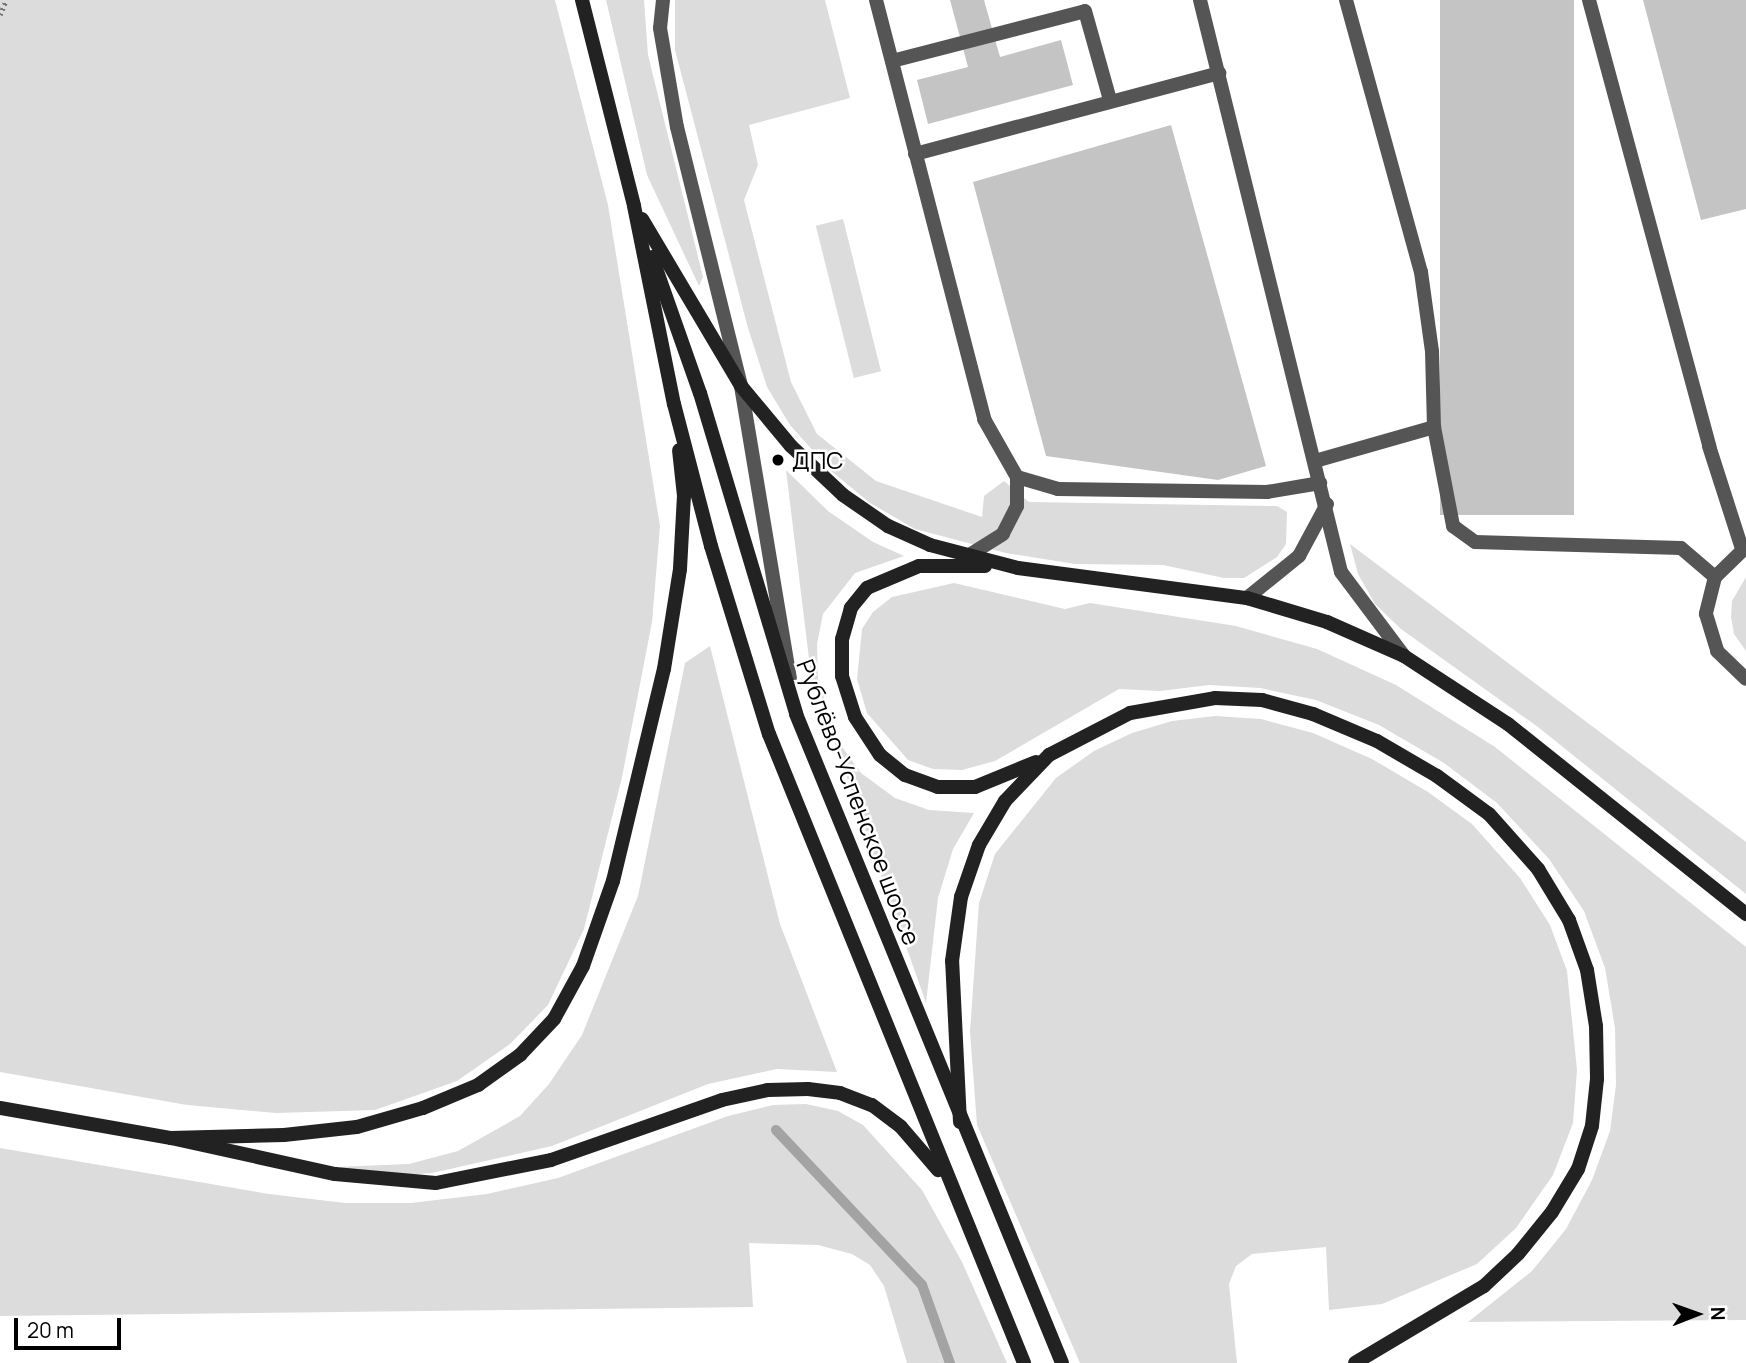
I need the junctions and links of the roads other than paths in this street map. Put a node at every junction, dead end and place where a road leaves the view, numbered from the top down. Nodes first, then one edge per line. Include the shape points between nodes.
1 (582, 0) edge
2 (663, 0) edge
3 (876, 0) edge
4 (1200, 0) edge
5 (1346, 0) edge
6 (1589, 0) edge
7 (1086, 6) edge
8 (892, 61) junction
9 (1219, 73) junction
10 (1110, 100) junction
11 (915, 154) junction
12 (634, 206) junction
13 (741, 386) junction
14 (674, 404) junction
15 (1434, 428) junction
16 (1315, 461) junction
17 (1017, 477) junction
18 (1320, 483) junction
19 (1326, 505) junction
20 (1744, 548) edge
21 (969, 555) junction
22 (1018, 568) junction
23 (1715, 577) junction
24 (1247, 598) junction
25 (1404, 656) junction
26 (1746, 679) edge
27 (796, 713) junction
28 (1049, 755) junction
29 (1746, 914) edge
30 (0, 1108) edge
31 (960, 1122) junction
32 (171, 1138) junction
33 (947, 1180) junction
34 (1024, 1363) edge
35 (1062, 1363) edge
36 (1355, 1363) edge

1 - 12 main road, Рублёво-Успенское шоссе
2 - 13 street via 660,28 677,127
3 - 8 street
4 - 9 street
5 - 15 street via 1421,272 1432,351
6 - 20 street via 1709,446
7 - 8 street
7 - 10 street
8 - 11 street
9 - 10 street
9 - 16 street
10 - 11 street
11 - 17 street via 984,419
12 - 13 main road
12 - 14 main road, Рублёво-Успенское шоссе
12 - 27 main road, Рублёво-Успенское шоссе via 700,393
13 - 21 main road via 791,446 843,495 888,526
13 - 27 street
14 - 32 main road via 684,496 680,569 664,669 613,881 583,966 554,1019 520,1055 478,1085 423,1108 358,1127 284,1135
14 - 33 main road, Рублёво-Успенское шоссе via 711,546 769,734
15 - 16 street
15 - 23 street via 1452,526 1475,542 1681,548
16 - 18 street
17 - 18 street via 1058,489 1267,492
17 - 21 street via 1017,506 1003,534
18 - 19 street
19 - 24 street via 1299,555
19 - 25 street via 1341,572
20 - 23 street
21 - 22 main road
22 - 24 main road
22 - 28 main road via 919,566 867,588 848,618 842,639 842,676 855,717 880,755 905,775 938,787 975,787 1011,776
23 - 26 street via 1706,614 1711,640 1724,662
24 - 25 main road via 1327,622
25 - 29 main road via 1508,724
27 - 31 main road, Рублёво-Успенское шоссе
28 - 31 main road via 1004,801 979,845 961,897 952,961
28 - 36 main road via 1089,731 1170,703 1215,698 1262,700 1313,715 1377,741 1489,814 1538,869 1569,920 1587,970 1596,1040 1592,1126 1578,1169 1544,1223 1483,1286
30 - 32 main road
31 - 35 main road, Рублёво-Успенское шоссе
32 - 33 main road via 335,1174 436,1183 551,1160 722,1100 768,1090 808,1089 840,1093 872,1105 901,1127
33 - 34 main road, Рублёво-Успенское шоссе

